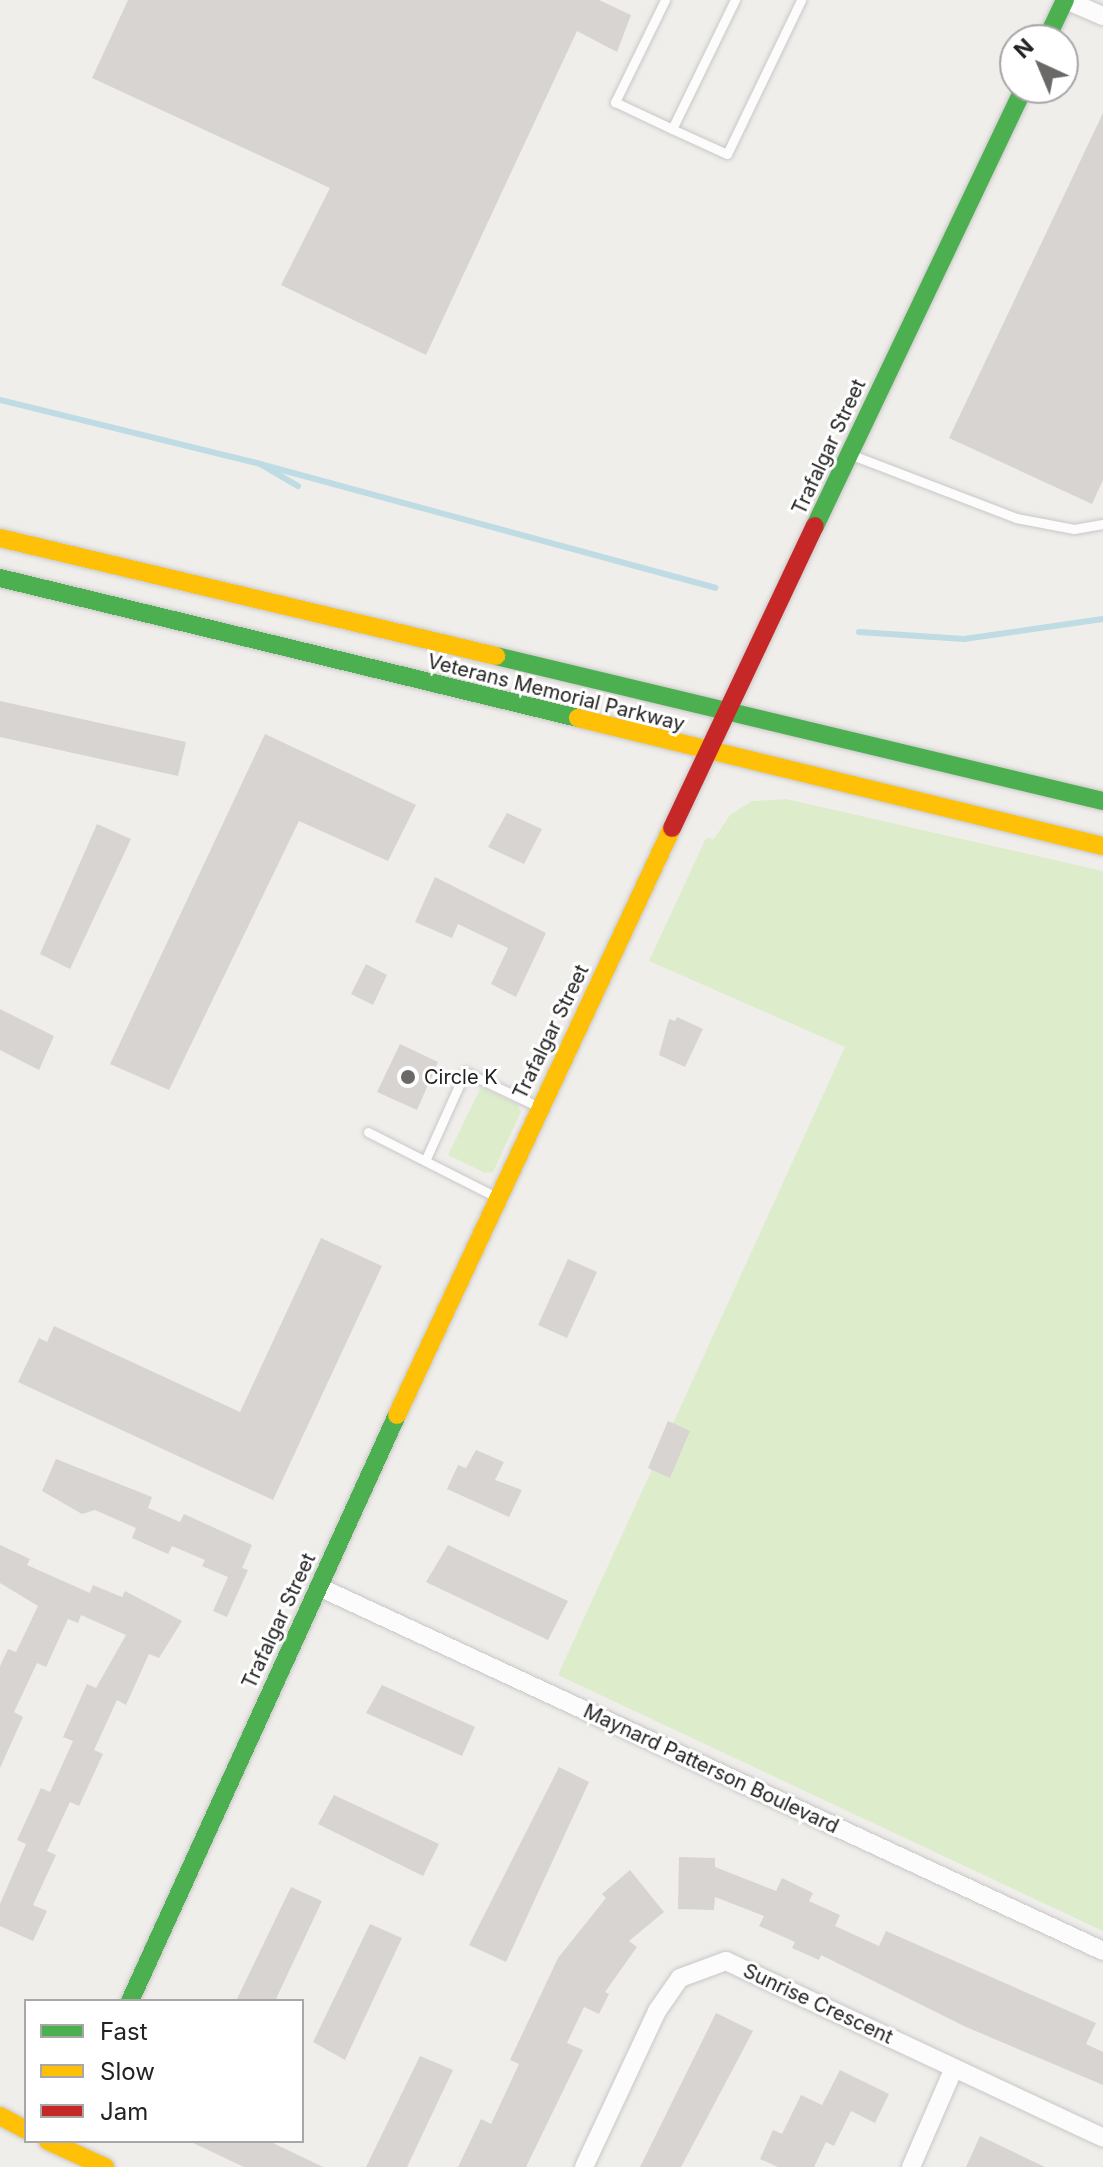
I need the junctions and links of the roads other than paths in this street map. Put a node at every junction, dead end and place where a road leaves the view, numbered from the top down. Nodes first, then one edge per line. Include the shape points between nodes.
1 (665, 0) edge
2 (735, 0) edge
3 (801, 0) edge
4 (1066, 0) edge
5 (1103, 16) edge
6 (1054, 24) edge
7 (1016, 104) edge
8 (672, 129) junction
9 (850, 455) junction
10 (1103, 524) edge
11 (0, 538) edge
12 (0, 578) edge
13 (728, 711) junction
14 (710, 753) junction
15 (1103, 801) edge
16 (1103, 846) edge
17 (540, 1107) junction
18 (368, 1132) dead end
19 (425, 1161) junction
20 (496, 1197) junction
21 (319, 1587) junction
22 (1103, 1951) edge
23 (131, 1999) edge
24 (954, 2068) junction
25 (0, 2116) edge
26 (24, 2129) edge
27 (1103, 2138) edge
28 (59, 2143) edge
29 (55, 2167) edge
30 (105, 2167) edge
31 (584, 2167) edge
32 (911, 2167) edge

1 - 8 lane via 615,102
2 - 8 lane
3 - 8 lane via 727,154
4 - 5 street
4 - 6 main road
7 - 9 main road, Trafalgar Street
9 - 10 lane via 1016,518 1074,529
9 - 13 main road, Trafalgar Street
11 - 13 main road, Veterans Memorial Parkway
12 - 14 main road, Veterans Memorial Parkway
13 - 14 main road, Trafalgar Street
13 - 15 main road, Veterans Memorial Parkway
14 - 16 main road, Veterans Memorial Parkway
14 - 17 main road, Trafalgar Street
17 - 19 lane via 465,1072
17 - 20 main road, Trafalgar Street
18 - 19 lane
19 - 20 lane
20 - 21 main road, Trafalgar Street
21 - 22 street, Maynard Patterson Boulevard
21 - 23 main road, Trafalgar Street
24 - 27 street, Sunrise Crescent
24 - 31 street, Sunrise Crescent via 726,1961 680,1978 657,2011
24 - 32 street
25 - 26 main road
28 - 29 main road
28 - 30 main road

